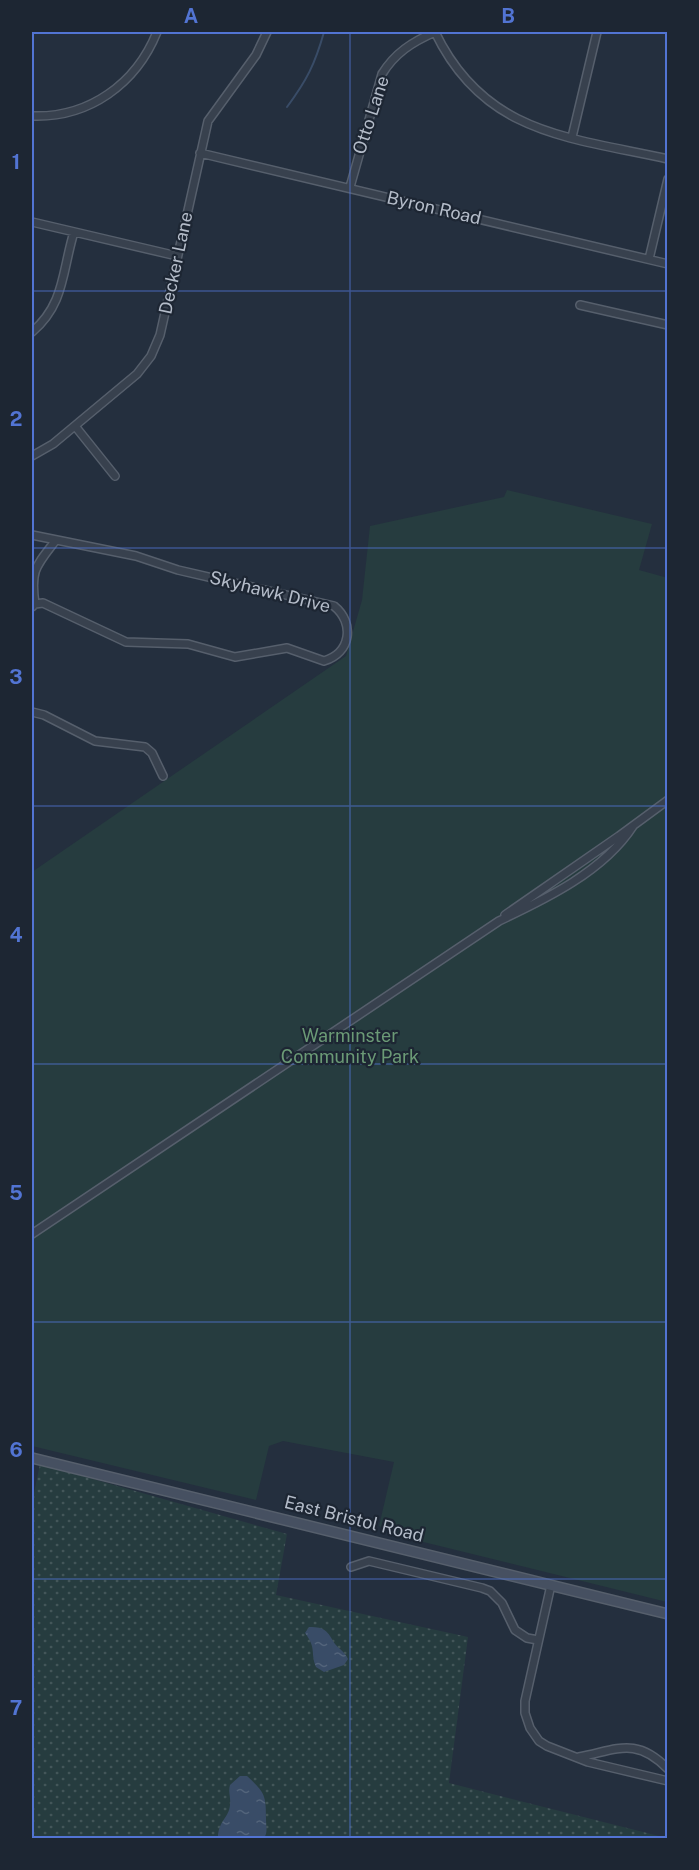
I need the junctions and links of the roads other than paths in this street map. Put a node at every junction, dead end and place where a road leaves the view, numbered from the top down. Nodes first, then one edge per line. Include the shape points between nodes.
1 (157, 32) edge
2 (267, 32) edge
3 (435, 32) edge
4 (597, 32) edge
5 (32, 116) edge
6 (572, 137) junction
7 (200, 153) junction
8 (668, 159) edge
9 (668, 179) edge
10 (350, 187) junction
11 (32, 222) edge
12 (74, 232) junction
13 (177, 256) junction
14 (648, 259) junction
15 (668, 264) edge
16 (580, 305) dead end
17 (668, 325) edge
18 (32, 332) edge
19 (75, 426) junction
20 (32, 456) edge
21 (115, 476) dead end
22 (32, 535) edge
23 (56, 540) junction
24 (35, 605) edge
25 (32, 712) edge
26 (163, 776) dead end
27 (668, 800) edge
28 (32, 1234) edge
29 (32, 1458) edge
30 (351, 1567) dead end
31 (551, 1585) junction
32 (668, 1614) edge
33 (538, 1640) junction
34 (579, 1757) junction
35 (668, 1769) edge
36 (668, 1781) edge

1 - 5 street via 139,65 106,96 68,113
2 - 7 street, Decker Lane via 256,55 213,113
3 - 6 street via 460,75 492,105 530,126
3 - 10 street, Otto Lane via 400,51 382,74
4 - 6 street
6 - 8 street
7 - 10 street, Byron Road
7 - 13 street, Decker Lane
9 - 14 street
10 - 14 street, Byron Road
11 - 12 street
12 - 13 street
12 - 18 street via 56,303
13 - 19 street, Decker Lane via 160,335 151,356 136,374
14 - 15 street, Byron Road
16 - 17 street
19 - 20 street, Decker Lane
19 - 21 street
22 - 23 street, Skyhawk Drive
23 - 24 street, Skyhawk Drive via 34,574
23 - 24 street, Skyhawk Drive via 334,606 345,618 347,639 340,651 324,661 281,648 235,657 188,644 126,642 53,607
25 - 26 street via 95,741 145,747
27 - 28 street via 633,826 606,858 537,904 499,921
29 - 31 main road, East Bristol Road
30 - 33 street, East Bristol Road via 369,1562 482,1588 499,1599 515,1630
31 - 32 main road, East Bristol Road
31 - 33 street
33 - 34 street via 525,1701 527,1722 543,1744
34 - 35 street via 634,1748
34 - 36 street

